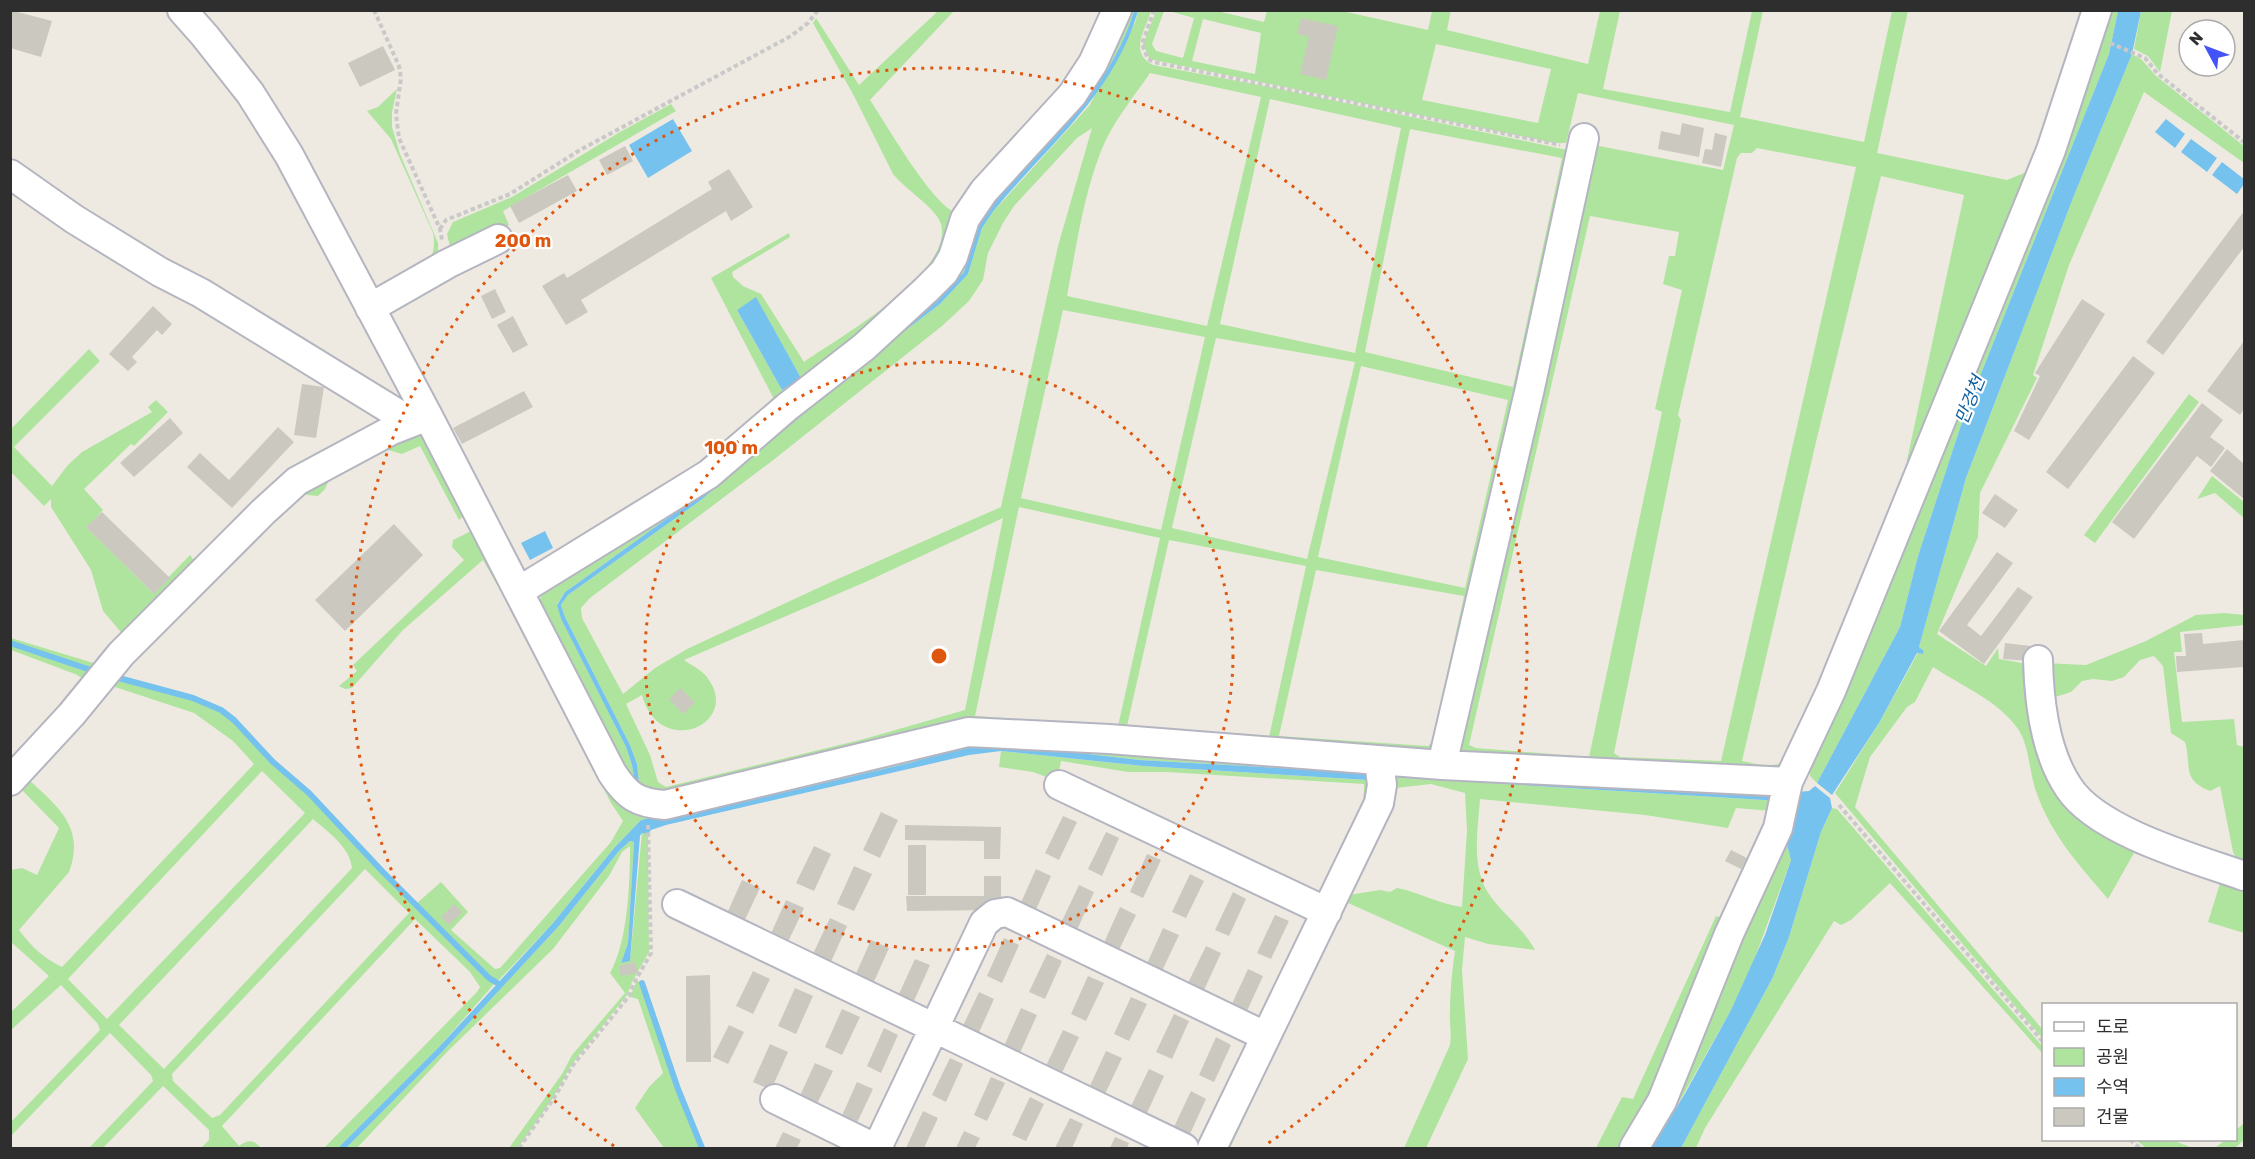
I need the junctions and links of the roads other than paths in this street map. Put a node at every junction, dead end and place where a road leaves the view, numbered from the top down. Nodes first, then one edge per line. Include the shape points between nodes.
1 (182, 10) edge
2 (1117, 10) edge
3 (2097, 10) edge
4 (1583, 142) road end
5 (10, 174) edge
6 (498, 239) dead end
7 (370, 308) junction
8 (420, 419) junction
9 (519, 591) junction
10 (2038, 660) dead end
11 (1379, 760) junction
12 (1442, 765) junction
13 (10, 781) edge
14 (1788, 782) junction
15 (1059, 785) dead end
16 (2244, 876) edge
17 (677, 904) dead end
18 (1327, 912) junction
19 (935, 1028) junction
20 (1265, 1036) junction
21 (775, 1099) dead end
22 (876, 1149) edge
23 (1184, 1149) edge
24 (1212, 1149) edge
25 (1634, 1149) edge

1 - 7 street via 250,93 289,155
2 - 9 street via 1093,63 1072,95 984,191 965,219 953,257 926,290 864,347 709,474
3 - 14 street via 2051,150 1831,691
4 - 12 street
5 - 8 street via 160,272
6 - 7 street
7 - 8 street
8 - 9 street
8 - 13 street via 297,481 122,654
9 - 11 street via 612,773 631,796 647,804 676,803 968,732
10 - 16 street via 2051,749 2062,776 2081,802 2133,834
11 - 12 street
11 - 18 street via 1379,803
12 - 14 street
14 - 25 street via 1778,828 1729,934 1662,1101
15 - 18 street
17 - 19 street
18 - 20 street
19 - 20 street via 984,923 994,914 1007,912
19 - 22 street
19 - 23 street
20 - 24 street
21 - 22 street

